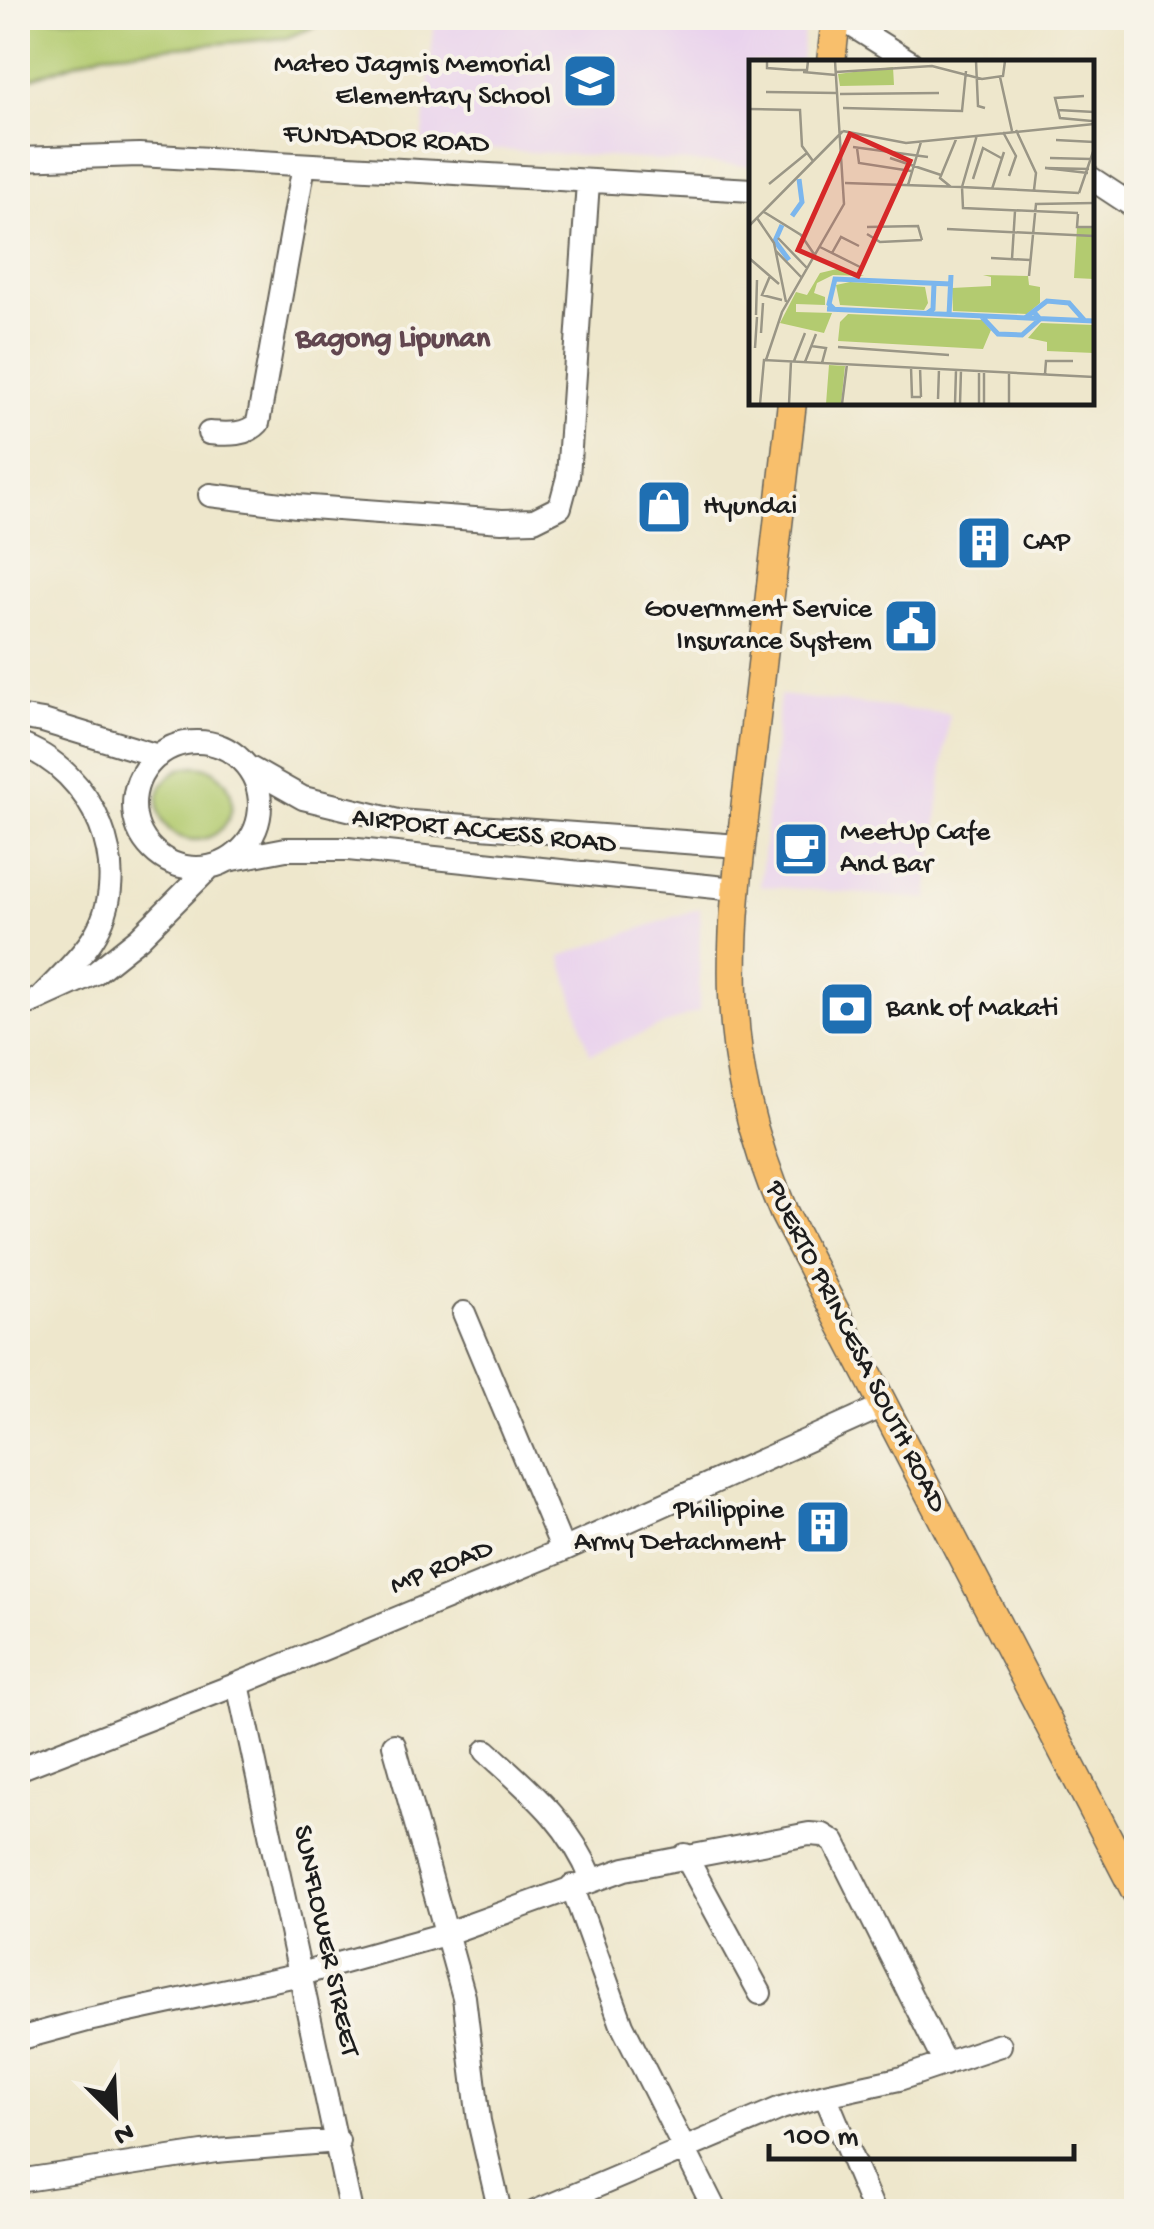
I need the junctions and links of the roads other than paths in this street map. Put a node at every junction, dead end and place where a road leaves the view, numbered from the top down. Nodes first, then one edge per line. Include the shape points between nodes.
1 (838, 18) edge
2 (831, 60) edge
3 (907, 60) edge
4 (18, 160) edge
5 (304, 165) junction
6 (1094, 180) edge
7 (588, 182) junction
8 (749, 190) edge
9 (1136, 208) edge
10 (792, 405) edge
11 (209, 433) dead end
12 (210, 495) dead end
13 (18, 702) edge
14 (18, 717) edge
15 (88, 735) junction
16 (18, 744) edge
17 (158, 756) junction
18 (248, 767) junction
19 (739, 846) junction
20 (219, 863) junction
21 (735, 888) junction
22 (40, 998) junction
23 (18, 1008) edge
24 (464, 1312) dead end
25 (883, 1406) junction
26 (564, 1550) junction
27 (238, 1684) junction
28 (394, 1745) dead end
29 (486, 1751) dead end
30 (18, 1770) edge
31 (685, 1855) junction
32 (582, 1882) junction
33 (1136, 1892) edge
34 (445, 1934) junction
35 (300, 1974) junction
36 (760, 1994) dead end
37 (18, 2040) edge
38 (1000, 2045) dead end
39 (945, 2064) junction
40 (826, 2095) junction
41 (338, 2141) junction
42 (686, 2146) junction
43 (18, 2181) edge
44 (351, 2212) edge
45 (500, 2212) edge
46 (535, 2212) edge
47 (716, 2212) edge
48 (874, 2212) edge

1 - 2 main road
1 - 3 street
4 - 5 street, FUNDADOR ROAD via 139,155
5 - 7 street, FUNDADOR ROAD
5 - 11 street via 258,423 243,432
6 - 9 street
7 - 8 street, FUNDADOR ROAD
7 - 12 street via 568,476 560,508 534,520 502,521
10 - 19 main road, PUERTO PRINCESA SOUTH ROAD
13 - 15 street via 54,708
14 - 15 street
15 - 17 street
16 - 22 street via 76,782 105,839 110,870 92,941
17 - 18 street via 206,742
17 - 20 street via 146,768 134,803 144,839 173,864
18 - 19 street, AIRPORT ACCESS ROAD via 303,798 398,820
18 - 20 street via 260,798 254,834
19 - 21 main road, PUERTO PRINCESA SOUTH ROAD
20 - 21 street, AIRPORT ACCESS ROAD via 330,848
20 - 22 street via 117,957
21 - 25 main road, PUERTO PRINCESA SOUTH ROAD via 732,1025 760,1156
22 - 23 street
24 - 26 street
25 - 26 street, MP ROAD
25 - 33 main road, PUERTO PRINCESA SOUTH ROAD
26 - 27 street, MP ROAD
27 - 30 street, MP ROAD
27 - 35 street, SUNFLOWER STREET
28 - 34 street
29 - 32 street via 560,1820 582,1854
31 - 32 street
31 - 36 street
31 - 39 street via 809,1834 830,1838
32 - 34 street
32 - 42 street via 622,2025
34 - 35 street
34 - 45 street via 464,1997 478,2121
35 - 37 street
35 - 41 street, SUNFLOWER STREET
38 - 39 street
39 - 40 street
40 - 42 street
40 - 48 street
41 - 43 street via 216,2151
41 - 44 street, SUNFLOWER STREET
42 - 46 street
42 - 47 street

